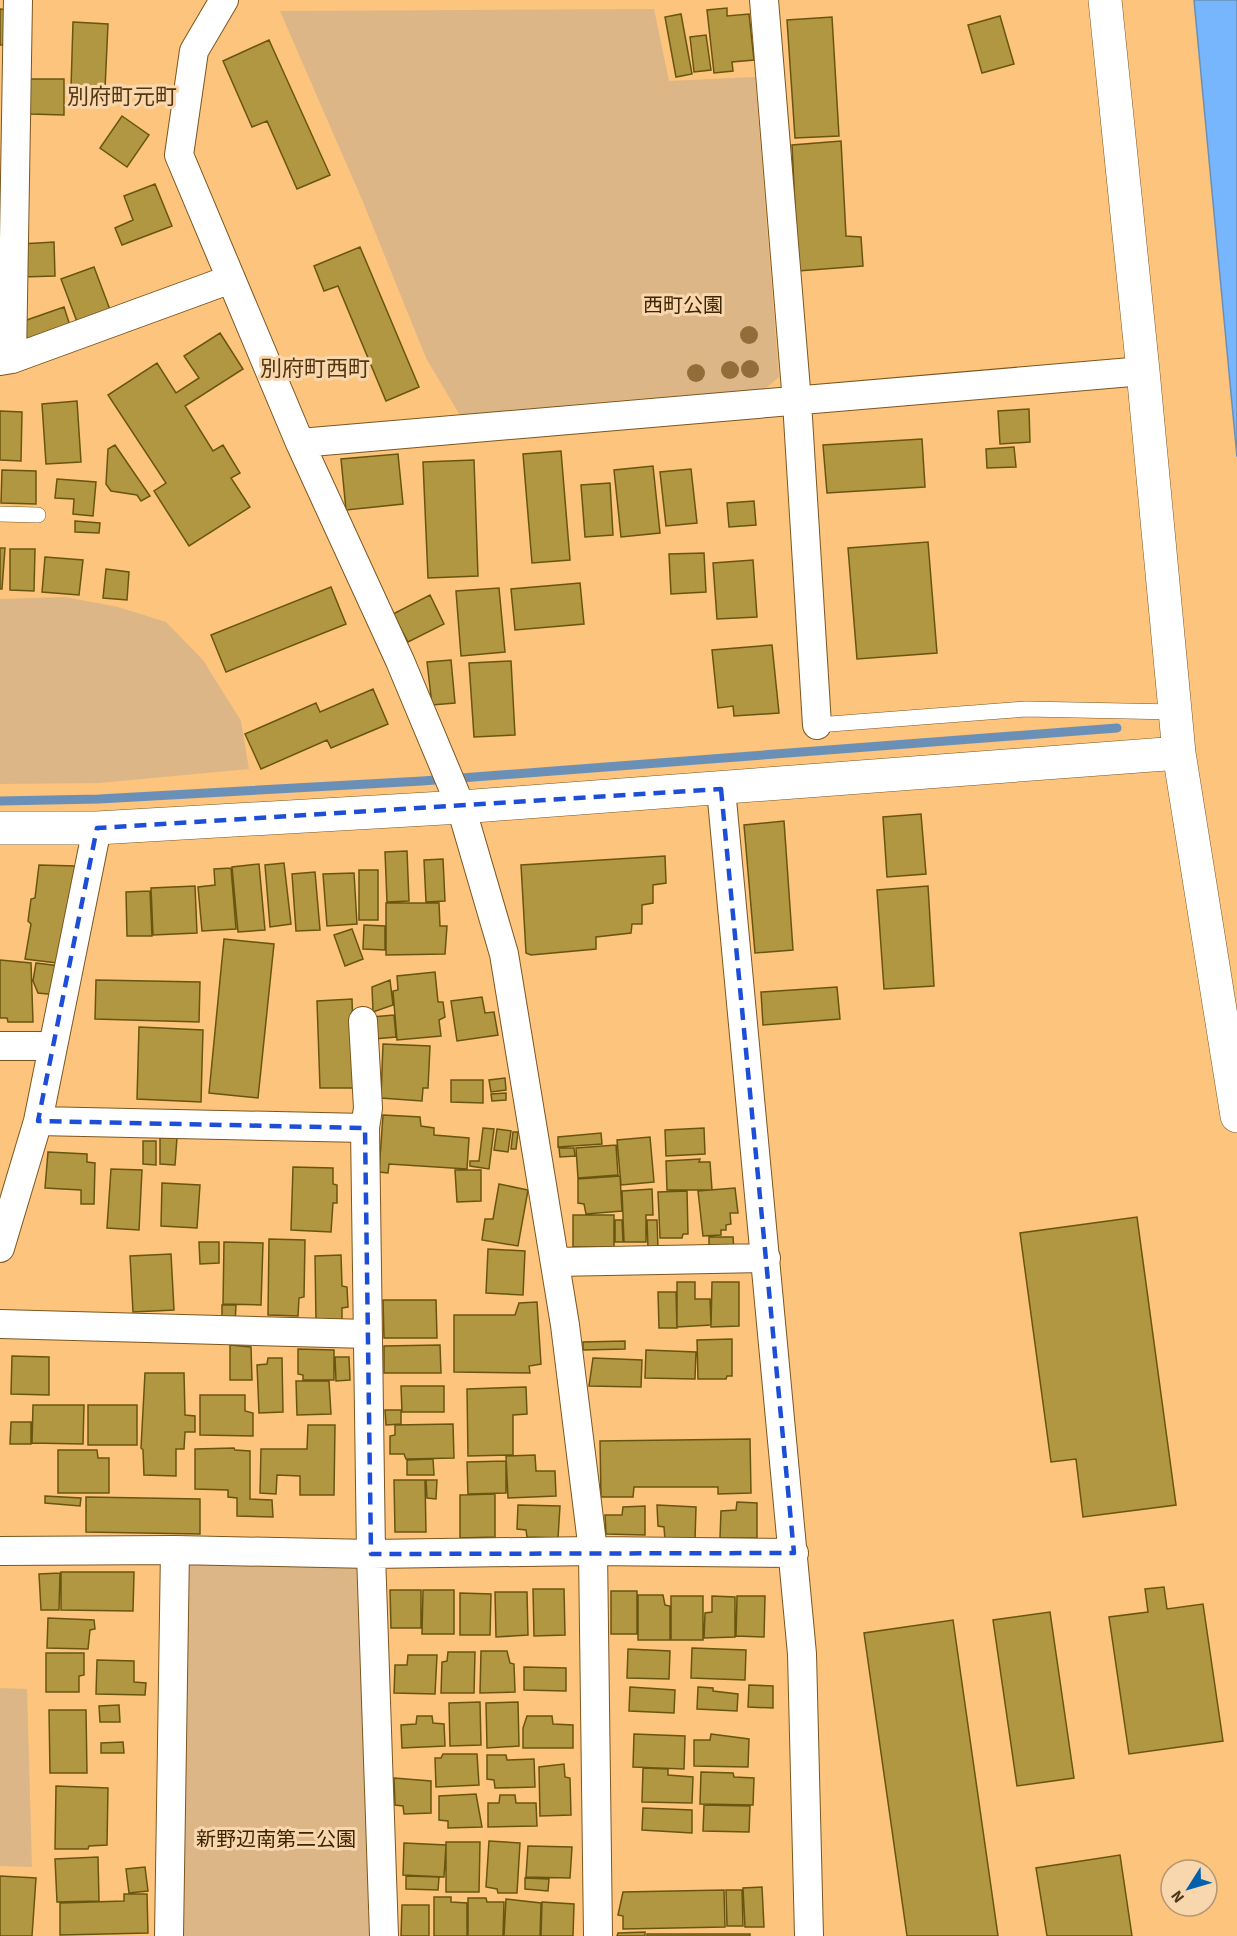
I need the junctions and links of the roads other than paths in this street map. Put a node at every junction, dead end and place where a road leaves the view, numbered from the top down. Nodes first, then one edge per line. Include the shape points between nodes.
1 (18, 0) edge
2 (224, 0) edge
3 (764, 0) edge
4 (1105, 0) edge
5 (231, 279) junction
6 (6, 360) edge
7 (1143, 371) junction
8 (797, 402) junction
9 (300, 443) junction
10 (0, 514) edge
11 (38, 515) dead end
12 (1175, 712) junction
13 (817, 725) joint
14 (1179, 753) junction
15 (721, 789) junction
16 (461, 807) junction
17 (0, 828) edge
18 (97, 828) junction
19 (363, 1022) dead end
20 (0, 1046) edge
21 (53, 1046) junction
22 (1237, 1116) edge
23 (38, 1121) junction
24 (365, 1128) junction
25 (0, 1248) edge
26 (766, 1258) junction
27 (555, 1262) junction
28 (0, 1324) edge
29 (368, 1334) junction
30 (175, 1550) junction
31 (0, 1551) edge
32 (593, 1551) junction
33 (794, 1553) junction
34 (372, 1554) junction
35 (169, 1936) edge
36 (384, 1936) edge
37 (598, 1936) edge
38 (809, 1936) edge

1 - 6 street
2 - 5 street via 194,51 179,155
3 - 8 street
4 - 7 street
5 - 6 street
5 - 9 street
7 - 8 street
7 - 12 street
8 - 9 street
8 - 13 street
9 - 16 street
10 - 11 lane
12 - 13 lane via 1026,709
12 - 14 street
14 - 15 street
14 - 22 street
15 - 16 street
15 - 26 street
16 - 18 street
16 - 27 street via 504,954
17 - 18 street
18 - 21 street
19 - 24 street via 368,1108
20 - 21 street
21 - 23 street
23 - 24 street
23 - 25 street
24 - 29 street
26 - 27 street
26 - 33 street
27 - 32 street
28 - 29 street
29 - 34 street
30 - 31 street
30 - 34 street
30 - 35 street
32 - 33 street
32 - 34 street
32 - 37 street
33 - 38 street via 802,1654
34 - 36 street

